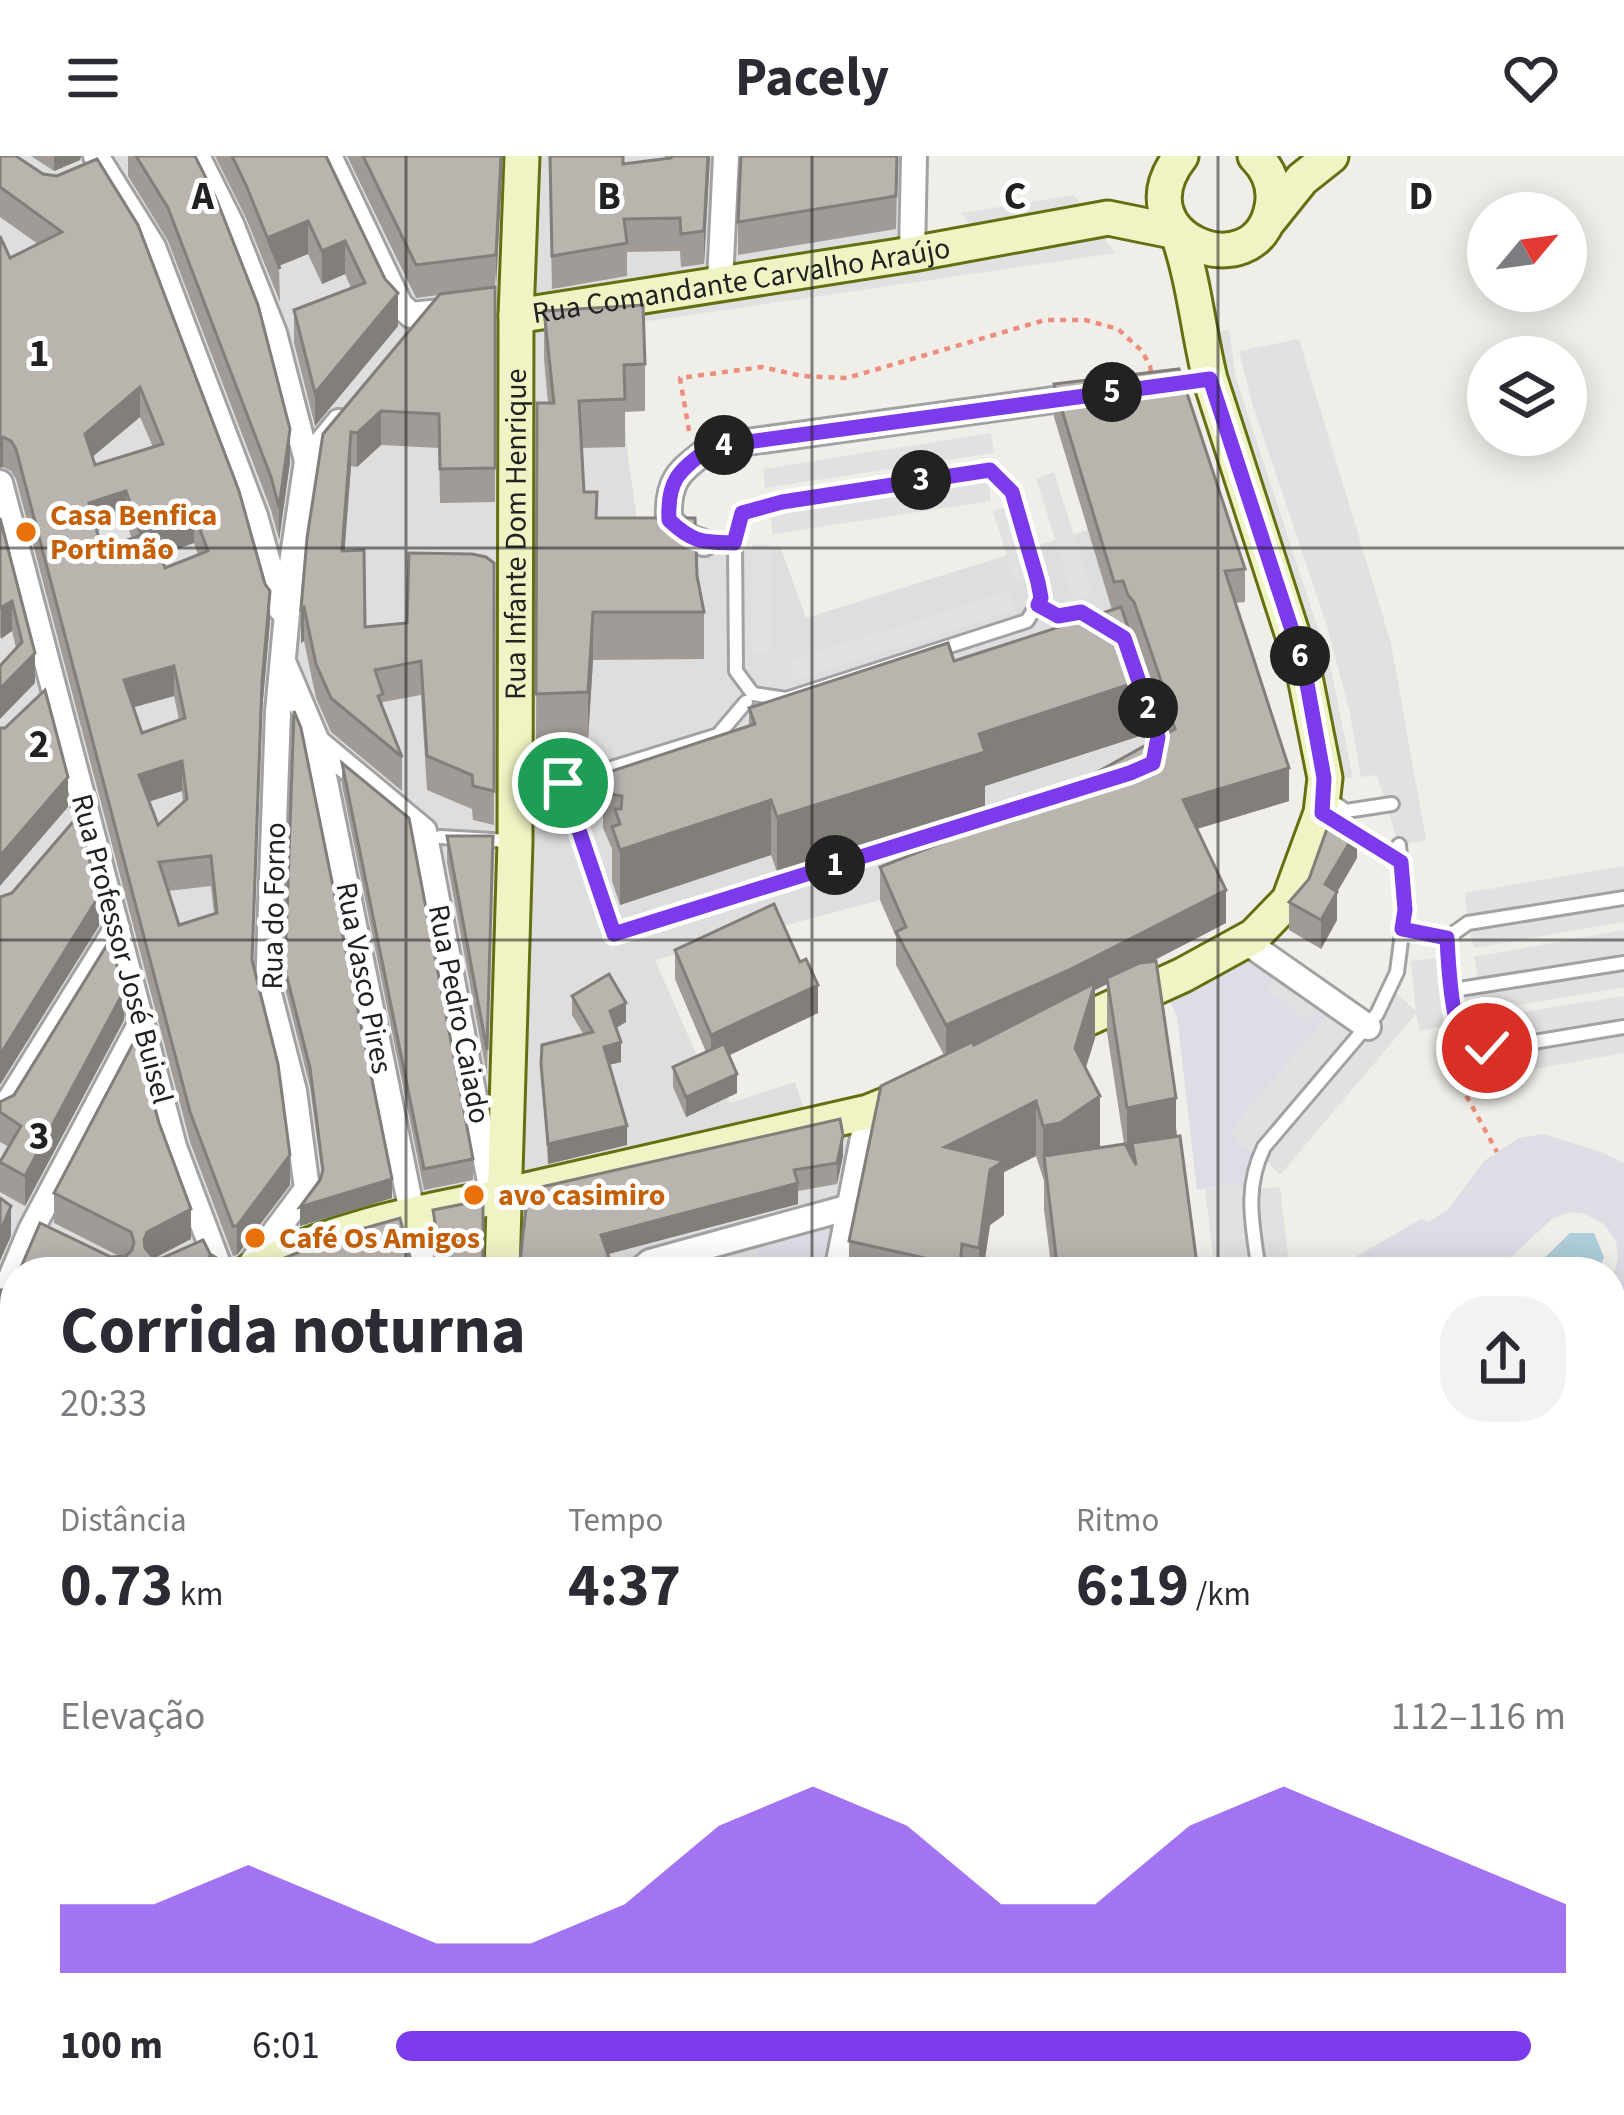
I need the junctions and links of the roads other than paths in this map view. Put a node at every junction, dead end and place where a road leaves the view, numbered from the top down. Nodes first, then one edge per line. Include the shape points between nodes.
1 (197, 156) edge
2 (329, 156) edge
3 (522, 156) edge
4 (726, 156) edge
5 (914, 156) edge
6 (1255, 156) edge
7 (1331, 156) edge
8 (1176, 161) edge
9 (101, 165) edge
10 (1108, 218) junction
11 (1269, 220) junction
12 (1177, 232) junction
13 (1244, 246) junction
14 (912, 254) junction
15 (720, 284) junction
16 (500, 308) junction
17 (1194, 309) junction
18 (1106, 393) edge
19 (353, 406) edge
20 (307, 461) junction
21 (2, 492) edge
22 (704, 542) joint
23 (734, 543) junction
24 (1038, 605) junction
25 (286, 628) junction
26 (1110, 629) edge
27 (283, 662) junction
28 (1138, 677) edge
29 (746, 702) dead end
30 (317, 742) junction
31 (1153, 763) edge
32 (1084, 788) edge
33 (1322, 804) junction
34 (1392, 804) dead end
35 (432, 834) junction
36 (514, 842) junction
37 (1399, 845) dead end
38 (1401, 862) junction
39 (1624, 898) edge
40 (117, 928) junction
41 (1402, 929) junction
42 (1447, 938) junction
43 (1245, 941) junction
44 (1624, 963) edge
45 (1453, 990) junction
46 (141, 1023) junction
47 (1367, 1027) junction
48 (1624, 1027) edge
49 (1037, 1041) edge
50 (954, 1078) edge
51 (868, 1112) junction
52 (0, 1116) edge
53 (507, 1194) junction
54 (850, 1207) junction
55 (411, 1214) junction
56 (20, 1257) edge
57 (207, 1257) edge
58 (259, 1257) edge
59 (277, 1257) edge
60 (421, 1257) edge
61 (502, 1257) edge
62 (668, 1257) edge
63 (840, 1257) edge
64 (1257, 1257) edge

1 - 20 street via 274,333
2 - 16 street via 411,315 422,323
3 - 16 main road, Rua Infante Dom Henrique
4 - 15 street
5 - 14 street
6 - 11 main road via 1273,184
7 - 11 main road
8 - 10 main road
8 - 12 main road via 1165,207
9 - 25 street via 153,247 254,516
10 - 12 main road
10 - 14 main road, Rua Comandante Carvalho Araújo
11 - 13 main road
12 - 13 main road via 1208,250
12 - 17 main road
13 - 17 main road via 1220,264
14 - 15 main road, Rua Comandante Carvalho Araújo
15 - 16 main road, Rua Comandante Carvalho Araújo
16 - 36 main road, Rua Infante Dom Henrique
17 - 33 main road via 1201,380 1304,667
18 - 22 street via 711,447 668,493 669,520
19 - 20 street
20 - 25 street, Rua do Forno
21 - 40 street, Rua Professor José Buisel via 78,820
22 - 23 lane
23 - 24 lane via 742,513 990,470 1012,492
23 - 24 lane via 736,671 753,694 786,699 1028,621
24 - 26 lane via 1058,616 1081,612
25 - 27 street, Rua do Forno
27 - 30 street, Rua Vasco Pires
27 - 58 street, Rua do Forno via 268,989 295,1091 307,1189
28 - 31 lane via 1158,737
29 - 32 lane via 718,734 563,783 614,934
30 - 35 street
30 - 55 street, Rua Vasco Pires
33 - 34 lane via 1346,811
33 - 38 lane
33 - 43 main road via 1288,900
35 - 36 lane
35 - 53 street, Rua Pedro Caiado
36 - 61 main road, Rua Infante Dom Henrique
37 - 38 lane
38 - 41 lane
39 - 42 lane via 1468,923
40 - 46 street, Rua Professor José Buisel
40 - 52 street
41 - 42 lane
41 - 47 lane via 1397,972
42 - 45 lane
43 - 47 street
43 - 49 main road
44 - 45 lane
45 - 48 lane via 1460,1033 1473,1045
46 - 56 street
46 - 57 street, Rua Professor José Buisel
47 - 64 lane via 1253,1168
50 - 51 main road
51 - 53 main road
51 - 54 street
53 - 55 main road
54 - 62 street
54 - 63 street
55 - 59 main road
55 - 60 street, Rua Vasco Pires

